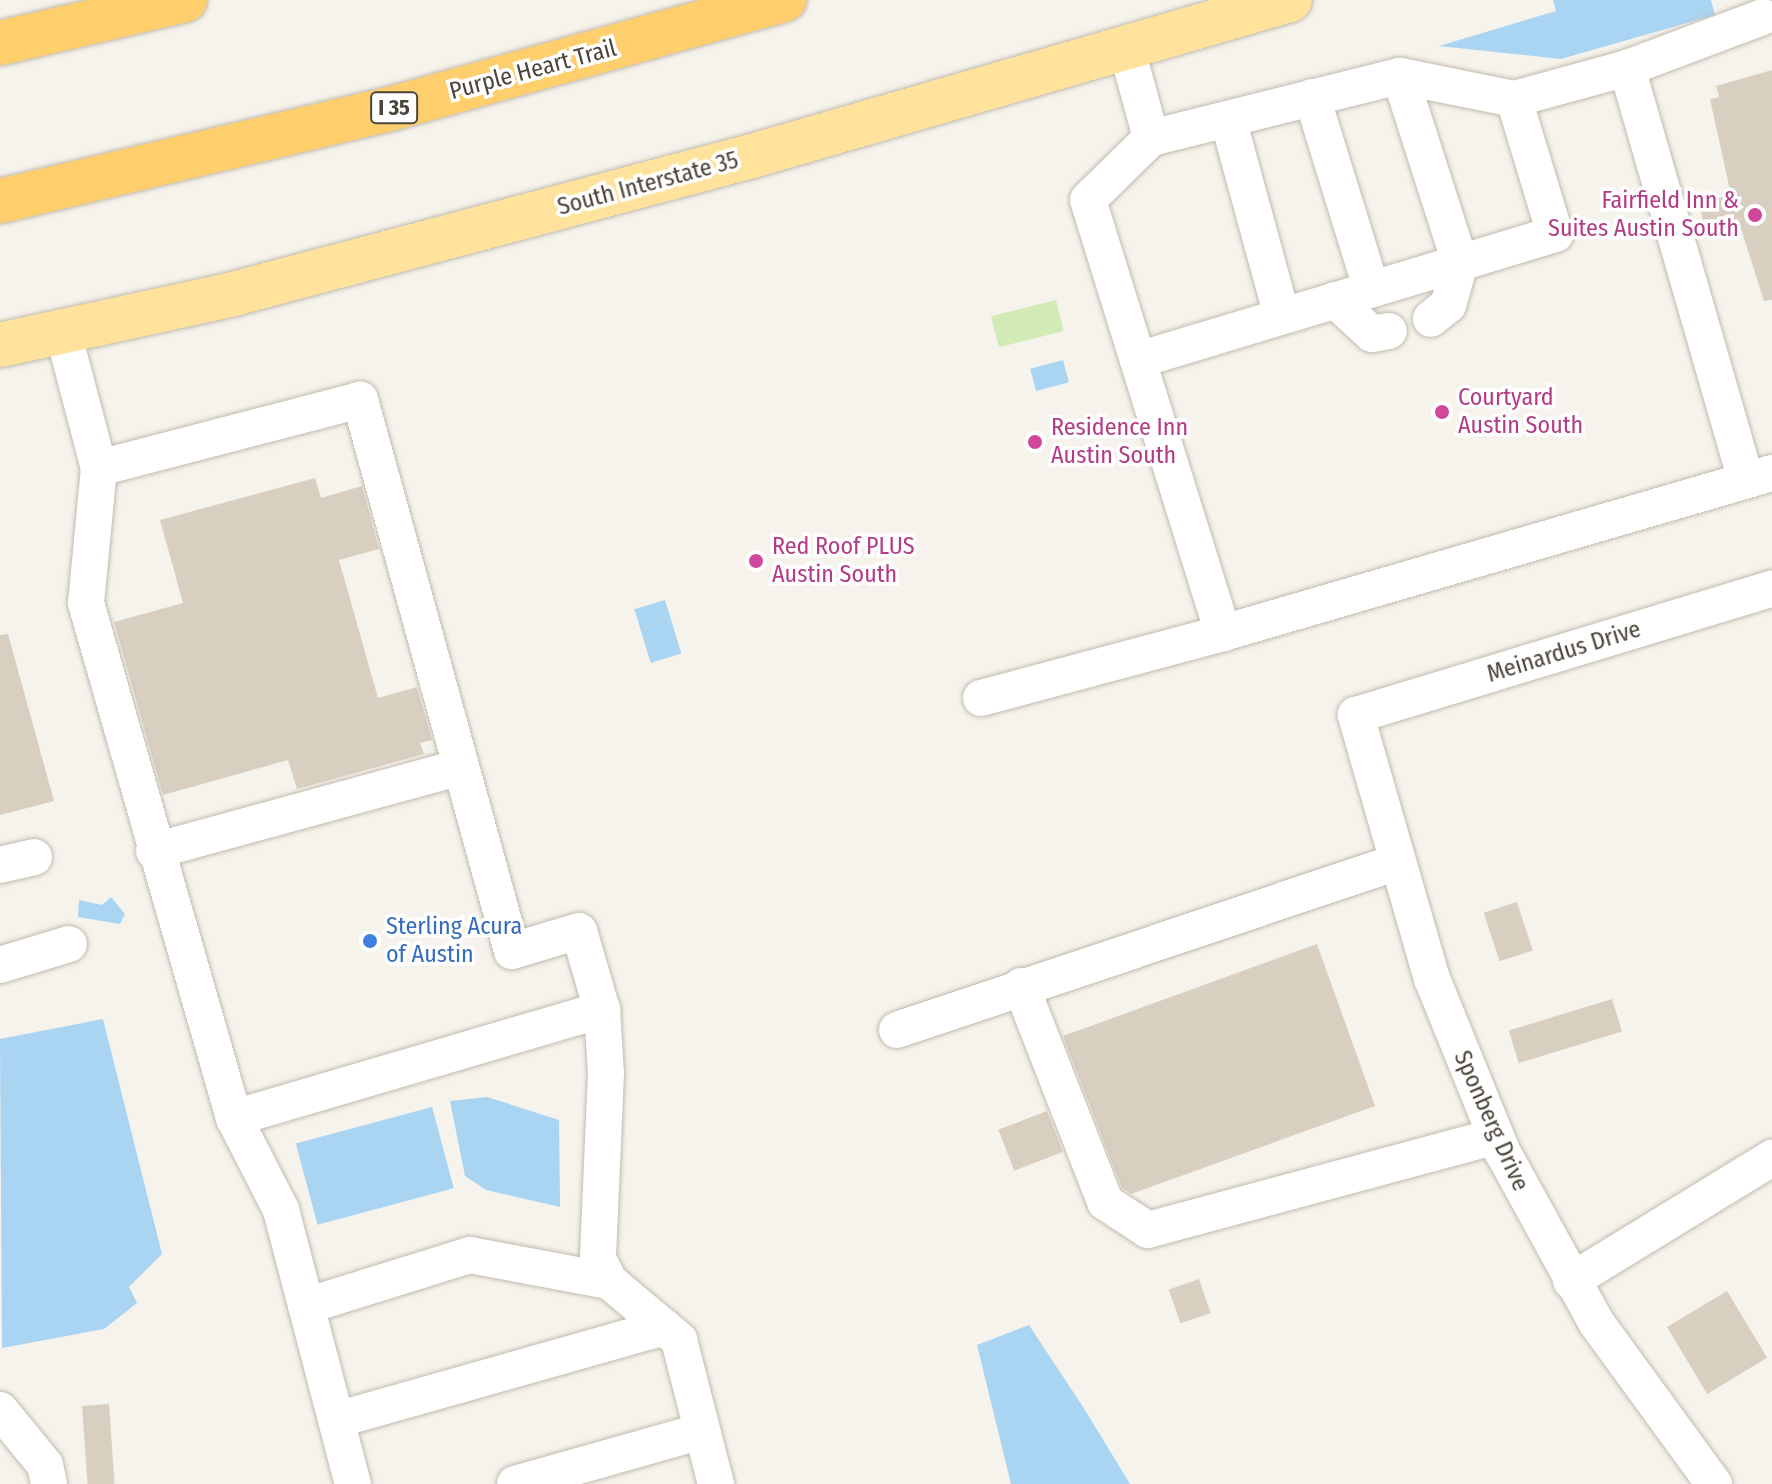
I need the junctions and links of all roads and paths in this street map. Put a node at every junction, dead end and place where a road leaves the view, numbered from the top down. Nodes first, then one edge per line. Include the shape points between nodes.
1 (112, 0) edge
2 (185, 0) edge
3 (784, 0) edge
4 (1290, 0) edge
5 (1764, 11) edge
6 (0, 42) edge
7 (1127, 50) junction
8 (1627, 68) junction
9 (1400, 76) junction
10 (1312, 97) junction
11 (1514, 99) junction
12 (1228, 119) junction
13 (1151, 138) junction
14 (0, 201) edge
15 (1460, 263) junction
16 (1371, 288) junction
17 (1335, 300) junction
18 (1282, 316) junction
19 (1431, 319) dead end
20 (1389, 331) dead end
21 (63, 332) junction
22 (0, 345) edge
23 (1138, 360) junction
24 (99, 468) junction
25 (1759, 476) edge
26 (1772, 589) edge
27 (1223, 633) junction
28 (981, 698) dead end
29 (1356, 715) joint
30 (457, 768) junction
31 (154, 851) junction
32 (1397, 862) junction
33 (69, 944) dead end
34 (0, 965) edge
35 (1021, 986) junction
36 (602, 1010) junction
37 (897, 1030) dead end
38 (234, 1118) junction
39 (1496, 1136) junction
40 (1772, 1158) edge
41 (609, 1281) junction
42 (1571, 1281) junction
43 (306, 1306) junction
44 (664, 1327) junction
45 (0, 1410) edge
46 (336, 1420) junction
47 (702, 1431) junction
48 (49, 1484) edge
49 (353, 1484) edge
50 (515, 1484) edge
51 (716, 1484) edge
52 (1714, 1484) edge

1 - 6 highway
2 - 6 highway
3 - 14 highway, Purple Heart Trail / I 35 via 397,107
4 - 7 main road, South Interstate 35
5 - 8 street
7 - 13 street
7 - 21 main road, South Interstate 35 via 233,294
8 - 11 street
8 - 25 street
9 - 10 street
9 - 11 street
9 - 15 street
10 - 12 street
10 - 16 street
11 - 15 street via 1555,234
12 - 13 street
12 - 18 street
13 - 23 street via 1088,200
15 - 16 street
15 - 19 street via 1448,305
16 - 17 street
17 - 18 street
17 - 20 street via 1372,334
18 - 23 street
21 - 22 main road, South Interstate 35
21 - 24 street
23 - 27 street
24 - 30 street via 360,400
24 - 31 street via 86,603
25 - 27 street
26 - 29 street, Meinardus Drive
27 - 28 street
29 - 32 street, Sponberg Drive
30 - 31 street
30 - 36 street via 512,951 579,931
31 - 38 street
32 - 35 street
32 - 39 street, Sponberg Drive via 1432,979
33 - 34 street
35 - 37 street
35 - 39 street via 1105,1202 1148,1230
36 - 38 street
36 - 41 street via 606,1073 598,1259
38 - 43 street via 281,1210
39 - 42 street, Sponberg Drive
40 - 42 street
41 - 43 street via 470,1255
41 - 44 street
42 - 52 street, Sponberg Drive via 1644,1394
43 - 46 street
44 - 46 street
44 - 47 street via 679,1340
45 - 48 street via 45,1465
46 - 49 street
47 - 50 street
47 - 51 street

